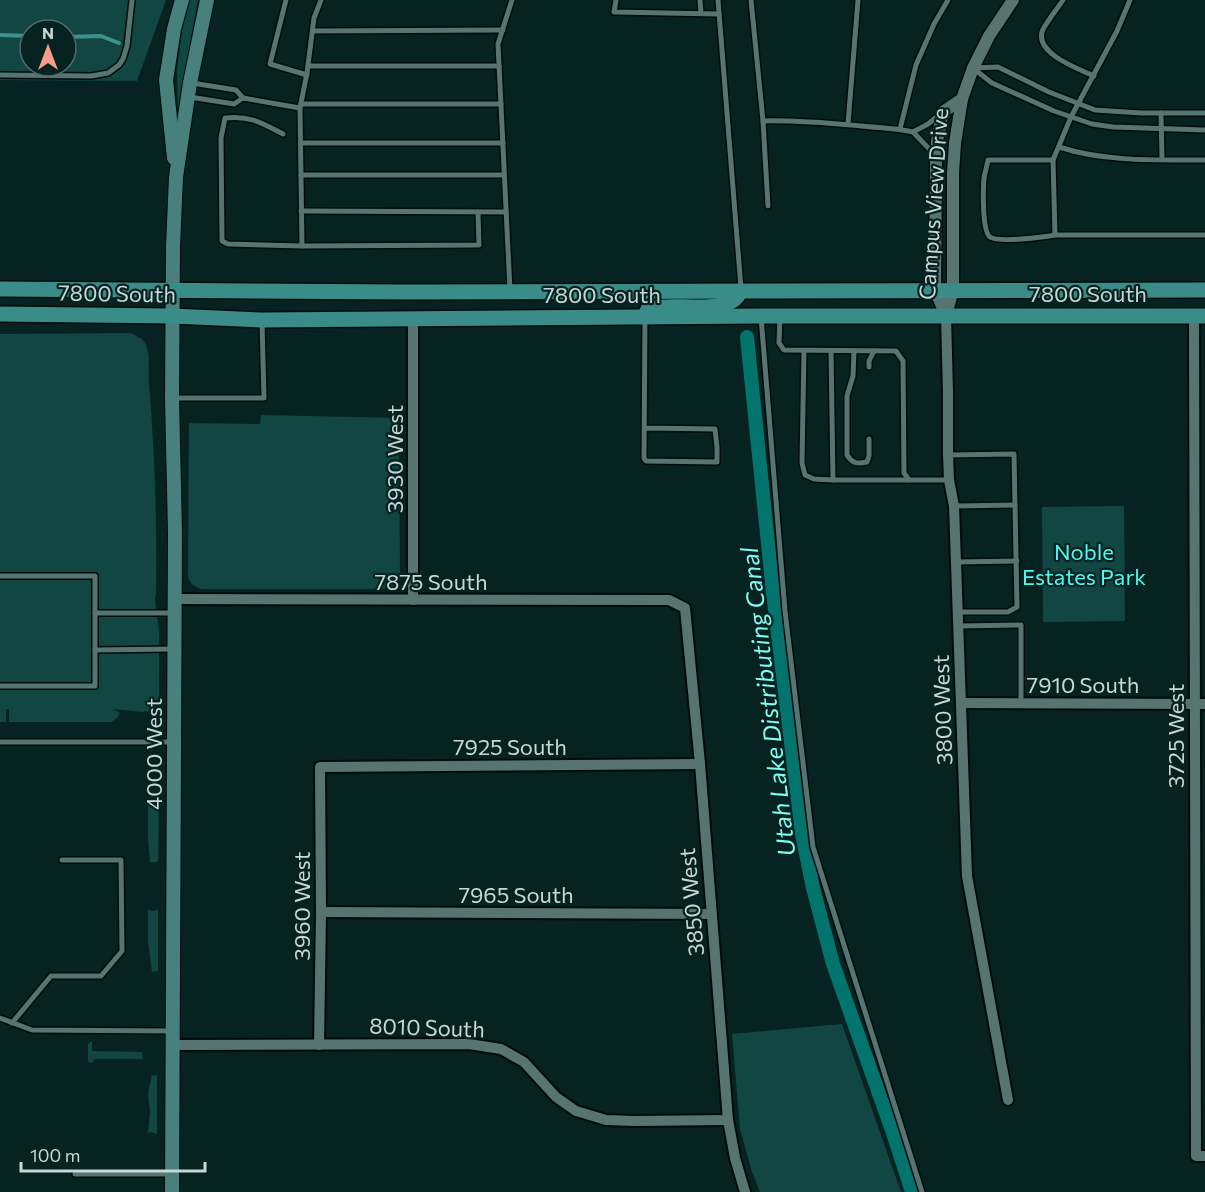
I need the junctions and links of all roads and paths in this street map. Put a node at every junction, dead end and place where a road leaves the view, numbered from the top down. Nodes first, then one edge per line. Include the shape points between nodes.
1 (182, 0) edge
2 (207, 0) edge
3 (286, 0) edge
4 (319, 0) edge
5 (512, 0) edge
6 (616, 0) edge
7 (700, 0) edge
8 (718, 0) edge
9 (751, 0) edge
10 (858, 0) edge
11 (948, 0) edge
12 (1012, 0) edge
13 (1063, 0) edge
14 (1130, 0) edge
15 (132, 3) edge
16 (701, 13) junction
17 (719, 14) junction
18 (503, 30) junction
19 (313, 31) junction
20 (308, 66) junction
21 (499, 66) junction
22 (973, 68) junction
23 (0, 75) edge
24 (307, 75) junction
25 (1094, 76) junction
26 (189, 90) junction
27 (243, 98) junction
28 (962, 99) junction
29 (501, 104) junction
30 (1079, 104) junction
31 (300, 106) junction
32 (943, 112) junction
33 (1161, 113) junction
34 (1205, 113) edge
35 (1071, 117) junction
36 (763, 121) junction
37 (848, 124) junction
38 (900, 129) junction
39 (1161, 129) junction
40 (1205, 130) edge
41 (913, 132) junction
42 (283, 134) dead end
43 (300, 143) junction
44 (503, 143) junction
45 (1059, 147) junction
46 (936, 156) junction
47 (1161, 159) junction
48 (1053, 160) junction
49 (1205, 160) edge
50 (301, 175) junction
51 (504, 175) junction
52 (176, 177) junction
53 (768, 206) dead end
54 (301, 211) junction
55 (478, 212) junction
56 (506, 212) junction
57 (1055, 235) junction
58 (1205, 235) edge
59 (302, 246) junction
60 (0, 289) edge
61 (173, 290) junction
62 (935, 290) junction
63 (953, 290) junction
64 (1205, 290) edge
65 (741, 291) junction
66 (510, 292) junction
67 (0, 314) edge
68 (945, 315) junction
69 (172, 316) junction
70 (761, 316) junction
71 (780, 316) junction
72 (1199, 316) edge
73 (645, 317) junction
74 (413, 318) junction
75 (262, 320) junction
76 (804, 351) junction
77 (831, 351) junction
78 (854, 351) junction
79 (874, 351) junction
80 (869, 367) dead end
81 (172, 398) junction
82 (1193, 403) junction
83 (1205, 403) edge
84 (644, 428) junction
85 (869, 439) dead end
86 (948, 455) junction
87 (832, 480) junction
88 (909, 480) junction
89 (949, 480) junction
90 (1015, 505) junction
91 (954, 506) junction
92 (1017, 561) junction
93 (956, 562) junction
94 (0, 576) edge
95 (413, 600) junction
96 (175, 606) junction
97 (684, 608) joint
98 (958, 612) junction
99 (95, 613) junction
100 (959, 626) junction
101 (174, 649) junction
102 (95, 650) junction
103 (0, 686) edge
104 (962, 703) junction
105 (1021, 703) junction
106 (1200, 704) edge
107 (0, 742) edge
108 (173, 742) junction
109 (699, 764) junction
110 (320, 767) joint
111 (62, 860) dead end
112 (321, 912) junction
113 (711, 914) junction
114 (0, 1018) edge
115 (12, 1023) junction
116 (172, 1038) junction
117 (319, 1045) junction
118 (1008, 1100) dead end
119 (728, 1120) junction
120 (1201, 1156) edge
121 (75, 1174) dead end
122 (172, 1174) junction
123 (172, 1192) edge
124 (745, 1192) edge
125 (922, 1192) edge

1 - 52 main road via 166,80
2 - 26 main road
3 - 24 lane via 270,64
4 - 19 lane
5 - 18 lane
6 - 16 lane via 615,12
7 - 16 lane
8 - 17 lane
9 - 36 lane
10 - 37 lane
11 - 38 lane via 916,65
12 - 22 street, Campus View Drive
13 - 25 lane via 1042,32 1042,41 1046,50
14 - 25 lane
15 - 23 lane via 123,59 108,73
16 - 17 lane
17 - 65 lane
18 - 19 lane
18 - 21 lane via 498,44
19 - 20 lane
20 - 21 lane
20 - 24 lane
21 - 29 lane
22 - 28 street, Campus View Drive
22 - 30 lane via 998,68
22 - 35 lane via 992,83
24 - 31 lane
25 - 30 lane
26 - 27 lane via 236,90
26 - 27 lane via 234,104
26 - 52 main road
27 - 31 lane
28 - 32 street
28 - 63 street, Campus View Drive via 953,173
29 - 31 lane
29 - 44 lane
30 - 33 lane via 1095,110
30 - 35 lane
31 - 43 lane
32 - 41 lane
32 - 46 street
33 - 34 lane
33 - 39 lane
35 - 39 lane via 1113,127
35 - 45 lane
36 - 37 lane
36 - 53 lane
37 - 38 lane
38 - 41 lane
39 - 40 lane
39 - 47 lane
41 - 46 lane
42 - 59 lane via 260,121 238,116 225,118 221,138 222,241
43 - 44 lane
43 - 50 lane
44 - 51 lane
45 - 47 lane via 1094,156
45 - 48 lane
46 - 62 street
47 - 49 lane
48 - 57 lane
48 - 57 lane via 988,160 985,227 995,239
50 - 51 lane
50 - 54 lane
51 - 56 lane
52 - 61 main road, 4000 West
54 - 55 lane
54 - 59 lane
55 - 56 lane
55 - 59 lane via 479,245
56 - 66 lane
57 - 58 lane
60 - 61 main road, 7800 South
61 - 66 main road, 7800 South
61 - 69 main road, 4000 West
62 - 63 main road, 7800 South
62 - 65 main road, 7800 South
62 - 68 street
63 - 64 main road, 7800 South
63 - 68 street, Campus View Drive
65 - 66 main road, 7800 South
65 - 73 main road via 734,300 714,306 658,306 648,309
67 - 69 main road, 7800 South
68 - 71 main road, 7800 South
68 - 72 main road, 7800 South
68 - 86 street, 3800 West
69 - 75 main road, 7800 South
69 - 81 main road, 4000 West
70 - 71 main road, 7800 South
70 - 73 main road, 7800 South
70 - 125 lane via 785,611 813,847
71 - 76 lane via 779,343 784,350
72 - 82 street, 3725 West
73 - 74 main road, 7800 South
73 - 84 lane
74 - 75 main road, 7800 South
74 - 95 street, 3930 West
75 - 81 lane via 264,398
76 - 77 lane
76 - 87 lane via 802,463 806,475
77 - 78 lane
77 - 87 lane
78 - 79 lane
78 - 85 lane via 854,376 847,396 847,455 851,461 867,462
79 - 80 lane
79 - 88 lane via 896,351 903,361 904,473
81 - 96 main road, 4000 West
82 - 83 street
82 - 106 street, 3725 West
84 - 84 lane via 646,461 717,462 715,429
86 - 89 street, 3800 West
86 - 90 lane via 1014,454
87 - 88 lane
88 - 89 lane
89 - 91 street, 3800 West
90 - 91 lane
90 - 92 lane
91 - 93 street, 3800 West
92 - 93 lane
92 - 98 lane via 1017,607 1008,612
93 - 98 street, 3800 West
94 - 99 lane via 95,576
95 - 96 street, 7875 South
95 - 97 street, 7875 South via 669,600
96 - 99 lane
96 - 101 main road, 4000 West
97 - 109 street, 3850 West
98 - 100 street, 3800 West
99 - 102 lane
100 - 104 street, 3800 West
100 - 105 lane via 1021,625
101 - 102 lane
101 - 108 main road, 4000 West
102 - 103 lane via 95,686
104 - 105 street, 7910 South
104 - 118 street, 3800 West via 967,876
105 - 106 street, 7910 South
106 - 120 street, 3725 West
107 - 108 lane
108 - 116 main road, 4000 West
109 - 110 street, 7925 South
109 - 113 street, 3850 West
110 - 112 street, 3960 West
111 - 115 lane via 121,860 122,951 101,976 51,976
112 - 113 street, 7965 South
112 - 117 street, 3960 West
113 - 119 street, 3850 West
114 - 115 lane
115 - 116 lane via 32,1030
116 - 117 street, 8010 South
116 - 122 main road, 4000 West
117 - 119 street, 8010 South via 469,1044 501,1049 524,1062 556,1097 576,1112 606,1120
119 - 124 street, 3850 West
121 - 122 lane
122 - 123 main road, 4000 West

